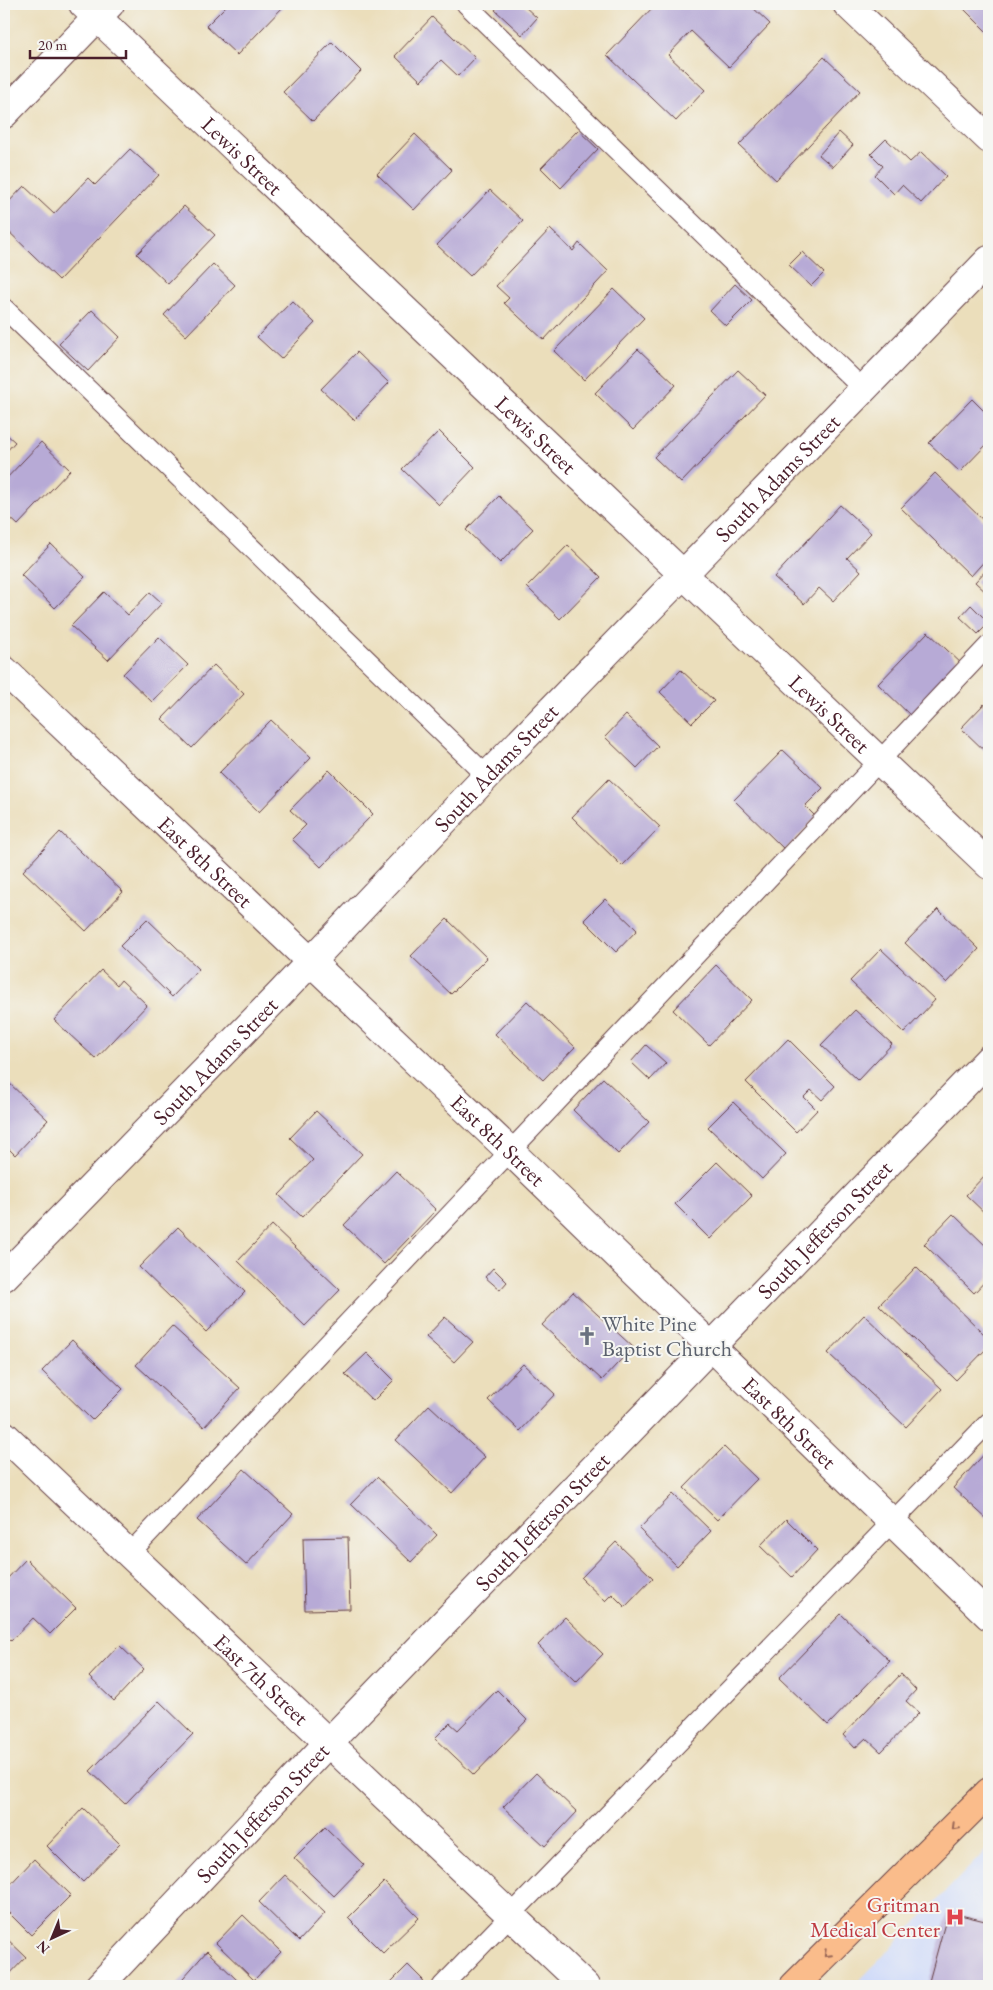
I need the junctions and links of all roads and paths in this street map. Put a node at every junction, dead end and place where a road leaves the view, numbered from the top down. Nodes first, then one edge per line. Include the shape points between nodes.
1 (466, 4) edge
2 (847, 4) edge
3 (97, 8) edge
4 (4, 114) edge
5 (989, 140) edge
6 (989, 260) edge
7 (4, 308) edge
8 (864, 390) junction
9 (684, 574) junction
10 (989, 645) edge
11 (4, 670) edge
12 (879, 759) junction
13 (487, 776) junction
14 (989, 865) edge
15 (311, 961) junction
16 (989, 1059) edge
17 (510, 1151) junction
18 (4, 1277) edge
19 (711, 1347) junction
20 (989, 1422) edge
21 (4, 1435) edge
22 (893, 1522) junction
23 (128, 1555) junction
24 (989, 1616) edge
25 (328, 1743) junction
26 (989, 1792) edge
27 (509, 1916) junction
28 (99, 1986) edge
29 (442, 1986) edge
30 (585, 1986) edge
31 (794, 1986) edge

1 - 8 lane
2 - 5 street
3 - 4 street
3 - 9 street, Lewis Street
6 - 8 street, South Adams Street
7 - 13 lane
8 - 9 street, South Adams Street
9 - 12 street, Lewis Street
9 - 13 street, South Adams Street
10 - 12 lane
11 - 15 street, East 8th Street
12 - 14 street, Lewis Street
12 - 17 lane
13 - 15 street, South Adams Street
15 - 17 street, East 8th Street
15 - 18 street, South Adams Street
16 - 19 street, South Jefferson Street
17 - 19 street, East 8th Street
17 - 23 lane
19 - 22 street, East 8th Street
19 - 25 street, South Jefferson Street
20 - 22 lane
21 - 23 street, East 7th Street
22 - 24 street, East 8th Street
22 - 27 lane
23 - 25 street, East 7th Street
25 - 27 street, East 7th Street
25 - 28 street, South Jefferson Street
26 -> 31 highway
27 - 29 lane
27 - 30 street, East 7th Street

